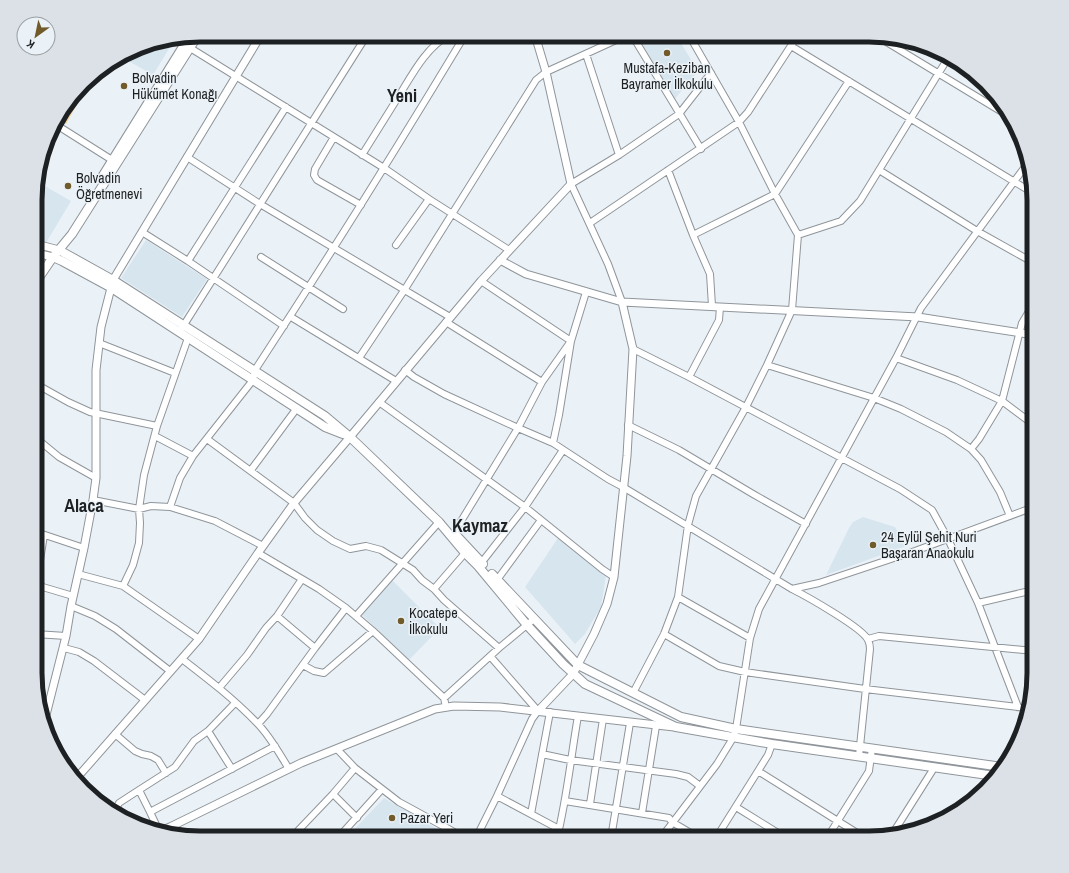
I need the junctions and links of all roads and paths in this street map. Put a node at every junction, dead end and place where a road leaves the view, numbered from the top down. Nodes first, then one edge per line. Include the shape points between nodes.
1 (257, 42) edge
2 (363, 42) edge
3 (438, 42) edge
4 (461, 42) edge
5 (537, 42) edge
6 (612, 42) edge
7 (636, 42) edge
8 (694, 42) edge
9 (794, 42) edge
10 (188, 43) edge
11 (888, 43) edge
12 (791, 46) junction
13 (586, 54) junction
14 (946, 62) edge
15 (546, 72) junction
16 (711, 73) junction
17 (938, 73) junction
18 (237, 76) junction
19 (849, 81) junction
20 (286, 107) junction
21 (998, 110) edge
22 (679, 114) junction
23 (910, 119) junction
24 (739, 122) junction
25 (311, 123) junction
26 (60, 127) edge
27 (334, 137) junction
28 (701, 148) junction
29 (362, 155) junction
30 (619, 155) junction
31 (187, 158) junction
32 (112, 160) junction
33 (384, 168) junction
34 (1024, 168) edge
35 (668, 170) junction
36 (879, 170) junction
37 (1014, 182) junction
38 (571, 184) junction
39 (236, 188) junction
40 (1027, 190) edge
41 (775, 194) junction
42 (429, 199) junction
43 (260, 204) junction
44 (361, 205) junction
45 (452, 213) junction
46 (590, 222) junction
47 (977, 231) junction
48 (142, 232) junction
49 (693, 235) junction
50 (798, 235) junction
51 (396, 245) dead end
52 (42, 246) edge
53 (334, 247) junction
54 (59, 250) junction
55 (510, 250) junction
56 (42, 254) edge
57 (53, 257) junction
58 (261, 257) dead end
59 (1027, 259) edge
60 (500, 260) junction
61 (188, 261) junction
62 (42, 273) edge
63 (214, 279) junction
64 (481, 282) junction
65 (112, 283) junction
66 (309, 288) junction
67 (405, 289) junction
68 (586, 292) junction
69 (622, 302) junction
70 (712, 306) junction
71 (720, 306) junction
72 (343, 309) dead end
73 (792, 310) junction
74 (1027, 316) edge
75 (291, 317) junction
76 (918, 317) junction
77 (448, 319) junction
78 (184, 324) junction
79 (284, 326) junction
80 (179, 332) junction
81 (1020, 334) junction
82 (1027, 334) edge
83 (188, 338) junction
84 (571, 341) junction
85 (99, 343) junction
86 (633, 349) junction
87 (359, 358) junction
88 (896, 358) junction
89 (767, 365) junction
90 (255, 370) junction
91 (405, 370) junction
92 (175, 373) junction
93 (688, 377) junction
94 (253, 380) junction
95 (396, 381) junction
96 (542, 382) junction
97 (42, 387) edge
98 (874, 398) junction
99 (1002, 401) junction
100 (379, 402) junction
101 (746, 407) junction
102 (297, 408) junction
103 (97, 414) junction
104 (1027, 420) edge
105 (628, 424) junction
106 (158, 426) junction
107 (518, 428) junction
108 (155, 436) junction
109 (350, 437) junction
110 (207, 439) junction
111 (42, 443) edge
112 (553, 443) junction
113 (971, 449) junction
114 (563, 450) junction
115 (193, 456) junction
116 (842, 459) junction
117 (710, 469) junction
118 (251, 470) junction
119 (96, 478) junction
120 (487, 480) junction
121 (623, 487) junction
122 (93, 500) junction
123 (294, 503) junction
124 (170, 507) junction
125 (525, 507) junction
126 (139, 509) junction
127 (1027, 510) edge
128 (1010, 516) junction
129 (541, 520) junction
130 (439, 522) junction
131 (806, 524) junction
132 (688, 525) junction
133 (44, 535) joint
134 (452, 535) junction
135 (948, 539) junction
136 (263, 546) junction
137 (42, 548) edge
138 (84, 548) junction
139 (258, 553) junction
140 (465, 553) junction
141 (482, 562) junction
142 (403, 563) junction
143 (78, 574) junction
144 (614, 577) junction
145 (302, 579) junction
146 (776, 579) junction
147 (497, 580) junction
148 (123, 586) junction
149 (42, 587) edge
150 (434, 589) junction
151 (792, 589) junction
152 (1027, 592) edge
153 (73, 596) junction
154 (678, 597) junction
155 (978, 603) junction
156 (71, 606) junction
157 (346, 608) junction
158 (277, 616) junction
159 (356, 616) junction
160 (534, 619) junction
161 (527, 625) junction
162 (373, 631) junction
163 (42, 634) edge
164 (664, 634) junction
165 (66, 636) junction
166 (750, 638) junction
167 (199, 639) junction
168 (868, 639) junction
169 (996, 647) junction
170 (64, 648) junction
171 (314, 648) junction
172 (499, 648) junction
173 (1027, 650) edge
174 (490, 656) junction
175 (182, 659) junction
176 (303, 665) junction
177 (578, 665) junction
178 (170, 671) junction
179 (745, 672) junction
180 (573, 674) junction
181 (219, 688) junction
182 (865, 689) junction
183 (633, 693) junction
184 (444, 698) junction
185 (145, 700) junction
186 (235, 703) junction
187 (446, 707) junction
188 (1018, 707) junction
189 (1023, 708) edge
190 (538, 711) junction
191 (550, 712) junction
192 (47, 713) edge
193 (578, 716) junction
194 (603, 720) junction
195 (630, 722) junction
196 (258, 724) junction
197 (656, 726) junction
198 (676, 727) junction
199 (736, 730) junction
200 (208, 731) junction
201 (115, 734) junction
202 (733, 738) junction
203 (772, 744) junction
204 (275, 746) junction
205 (860, 746) junction
206 (872, 748) junction
207 (337, 749) junction
208 (542, 754) junction
209 (859, 756) junction
210 (870, 758) junction
211 (570, 760) junction
212 (596, 764) junction
213 (996, 766) edge
214 (622, 767) junction
215 (355, 768) junction
216 (934, 768) junction
217 (232, 769) junction
218 (289, 769) junction
219 (650, 771) junction
220 (758, 771) junction
221 (166, 773) junction
222 (79, 774) edge
223 (989, 775) edge
224 (700, 786) junction
225 (382, 789) junction
226 (140, 790) junction
227 (334, 794) junction
228 (497, 796) junction
229 (565, 801) junction
230 (590, 804) junction
231 (116, 807) edge
232 (736, 807) junction
233 (616, 809) junction
234 (150, 812) junction
235 (642, 813) junction
236 (531, 814) junction
237 (357, 818) junction
238 (838, 821) junction
239 (672, 822) junction
240 (156, 825) edge
241 (171, 828) edge
242 (559, 829) joint
243 (896, 829) edge
244 (298, 831) edge
245 (345, 831) edge
246 (452, 831) edge
247 (480, 831) edge
248 (612, 831) edge
249 (666, 831) edge
250 (687, 831) edge
251 (721, 831) edge
252 (775, 831) edge
253 (832, 831) edge
254 (854, 831) edge

1 - 18 street
2 - 25 street
3 - 29 street via 413,73
4 - 33 street
5 - 15 street
6 - 13 street
7 - 22 street
8 - 16 street
9 - 12 street
10 - 18 street
10 - 32 main road
10 - 54 main road via 72,234
11 - 17 street
12 - 19 street
12 - 24 street
13 - 15 street
13 - 30 street
14 - 17 street
15 - 38 street
15 - 45 street via 536,80
16 - 22 street
16 - 24 street
17 - 21 street
17 - 23 street
18 - 20 street
18 - 31 street
19 - 23 street
19 - 41 street
20 - 25 street
20 - 39 street
22 - 28 street
22 - 30 street
23 - 36 street
23 - 37 street
24 - 28 street
24 - 41 street
25 - 27 street
25 - 43 street
26 - 32 street
27 - 29 street
27 - 44 street via 314,175 317,180
28 - 35 street
29 - 33 street
30 - 38 street
31 - 39 street
31 - 48 street
32 - 54 main road
33 - 42 street
33 - 44 street
34 - 37 street
35 - 46 street
35 - 49 street
36 - 47 street
36 - 50 street via 860,200 841,221
37 - 40 street
37 - 47 street
38 - 46 street
38 - 55 street
39 - 43 street
39 - 61 street
41 - 49 street
41 - 50 street
42 - 45 street
42 - 51 street
43 - 53 street
43 - 63 street
44 - 53 street
45 - 55 street
45 - 67 street
46 - 69 street
47 - 59 street
47 - 76 street via 931,293
48 - 61 street
48 - 65 street
49 - 70 street via 710,274
50 - 73 street
52 - 54 street
53 - 66 street
53 - 67 street
54 - 57 main road
54 - 65 main road
55 - 60 street
56 - 57 street
57 - 62 main road
57 - 65 main road
58 - 66 street
60 - 64 street
60 - 68 street via 526,274
61 - 63 street
63 - 78 street
63 - 79 street
64 - 77 street
64 - 84 street
65 - 78 main road
65 - 80 main road
65 - 85 street
66 - 72 street
66 - 75 street
67 - 77 street
67 - 87 street
68 - 69 street
68 - 84 street
69 - 70 street
69 - 86 street
70 - 71 street
71 - 73 street
71 - 93 street via 720,320
73 - 76 street
73 - 89 street
74 - 81 street
75 - 79 street
75 - 87 street
76 - 81 street
76 - 88 street
77 - 91 street
77 - 96 street
78 - 80 street
78 - 90 main road
79 - 90 street
80 - 83 main road
81 - 82 street
81 - 99 street
83 - 92 street
83 - 94 main road
84 - 96 street
84 - 112 street via 560,415
85 - 92 street
85 - 103 street via 96,370
86 - 93 street
86 - 105 street
87 - 95 street
88 - 98 street
88 - 99 street via 957,380
89 - 98 street
89 - 101 street
90 - 94 street
90 - 109 main road via 325,416
91 - 95 street
91 - 107 street via 444,394
92 - 106 street
93 - 101 street
94 - 102 main road
94 - 110 street
95 - 100 street
96 - 107 street
97 - 103 street via 75,406
98 - 113 street via 946,432
98 - 116 street
99 - 104 street
99 - 113 street
100 - 109 street
100 - 120 street
101 - 116 street
101 - 117 street
102 - 109 main road via 325,427
102 - 118 street
103 - 106 street
103 - 119 street
105 - 117 street
105 - 121 street
106 - 108 street
107 - 112 street
107 - 120 street
108 - 115 street
108 - 126 street via 144,475
109 - 123 street
109 - 130 main road
110 - 115 street
110 - 118 street
111 - 119 street via 59,457
112 - 114 street
113 - 128 street via 981,460 1000,492
114 - 121 street
114 - 125 street
115 - 124 street via 180,478
116 - 131 street
116 - 135 street via 900,489 932,510
117 - 131 street
117 - 132 street via 696,496
118 - 123 street
119 - 122 street
120 - 125 street
120 - 134 street
121 - 132 street
121 - 144 street
122 - 126 street
122 - 138 street
123 - 136 street
123 - 142 street via 317,530 332,541 350,549 366,546 381,550
124 - 126 street via 151,506
124 - 136 street via 215,521
125 - 129 street
125 - 141 street
126 - 148 street via 139,542 133,565
127 - 128 street
128 - 135 street
129 - 144 street
129 - 147 street
130 - 134 main road
130 - 142 street
131 - 146 street
132 - 146 street
132 - 154 street
133 - 137 street
133 - 138 street
134 - 140 main road
134 - 141 main road
135 - 151 street via 819,583
135 - 155 street
136 - 139 street
138 - 143 street
139 - 145 street
139 - 167 street
140 - 150 street
140 - 161 main road
141 - 147 main road
142 - 150 street
142 - 159 street
143 - 148 street
143 - 153 street
144 - 177 street via 608,604
145 - 157 street
145 - 158 street
146 - 151 street
146 - 166 street via 759,609
147 - 160 main road
148 - 167 street
149 - 153 street
150 - 172 street
151 - 168 street via 810,598
152 - 155 street
153 - 156 street
154 - 164 street
154 - 166 street
155 - 169 street
156 - 165 street
156 - 178 street via 95,616 116,629
157 - 159 street
157 - 171 street
158 - 171 street
158 - 181 street
159 - 162 street
160 - 161 street
160 - 177 main road
161 - 172 street
161 - 180 main road
162 - 176 street via 324,673
162 - 184 street
163 - 165 street
164 - 179 street via 719,666
164 - 183 street
165 - 170 street
166 - 179 street
167 - 175 street
168 - 169 street via 879,636
168 - 182 street via 870,649
169 - 173 street
169 - 188 street
170 - 185 street via 79,652 94,661
170 - 192 street
171 - 176 street
172 - 174 street
174 - 184 street
174 - 190 street
175 - 178 street
175 - 181 street
176 - 196 street
177 - 180 street
177 - 183 main road
178 - 185 street
179 - 182 street
179 - 199 street
180 - 190 street
180 - 198 main road via 585,684
181 - 186 street
182 - 188 street
182 - 205 street
183 - 199 main road via 681,717
184 - 187 street
185 - 201 street
186 - 196 street
186 - 200 street
187 - 190 street via 500,707
187 - 207 street via 375,732
188 - 189 street
190 - 191 street
190 - 228 street
191 - 193 street
191 - 208 street
193 - 194 street
193 - 211 street
194 - 195 street
194 - 212 street
195 - 197 street
195 - 214 street
196 - 204 street
197 - 198 street
197 - 219 street
198 - 202 main road
199 - 202 street
199 - 205 main road
200 - 217 street
200 - 221 street via 194,741 176,767
201 - 221 street via 135,751 158,760
201 - 222 street
202 - 203 main road
202 - 224 street
203 - 209 main road
203 - 220 street
204 - 217 street
204 - 218 street
205 - 206 main road
205 - 209 street
206 - 210 street
206 - 213 main road
207 - 215 street
207 - 218 street
208 - 211 street
208 - 236 street
209 - 210 main road
210 - 216 main road
210 - 238 street via 869,771
211 - 212 street
211 - 229 street
212 - 214 street
212 - 230 street
214 - 219 street
214 - 233 street
215 - 225 street
215 - 227 street
216 - 223 main road
216 - 243 street
217 - 234 street
218 - 241 street
219 - 224 street via 688,777
219 - 235 street
220 - 232 street
220 - 238 street
221 - 226 street
224 - 239 street
225 - 237 street
225 - 246 street via 399,802
226 - 231 street
226 - 234 street
227 - 237 street
227 - 244 street
228 - 236 street
228 - 247 street
229 - 230 street
229 - 242 street
230 - 233 street
232 - 251 street
232 - 252 street
233 - 235 street
233 - 248 street
234 - 240 street
235 - 239 street via 669,818
236 - 242 street
237 - 245 street
238 - 253 street
238 - 254 street
239 - 249 street
239 - 250 street

